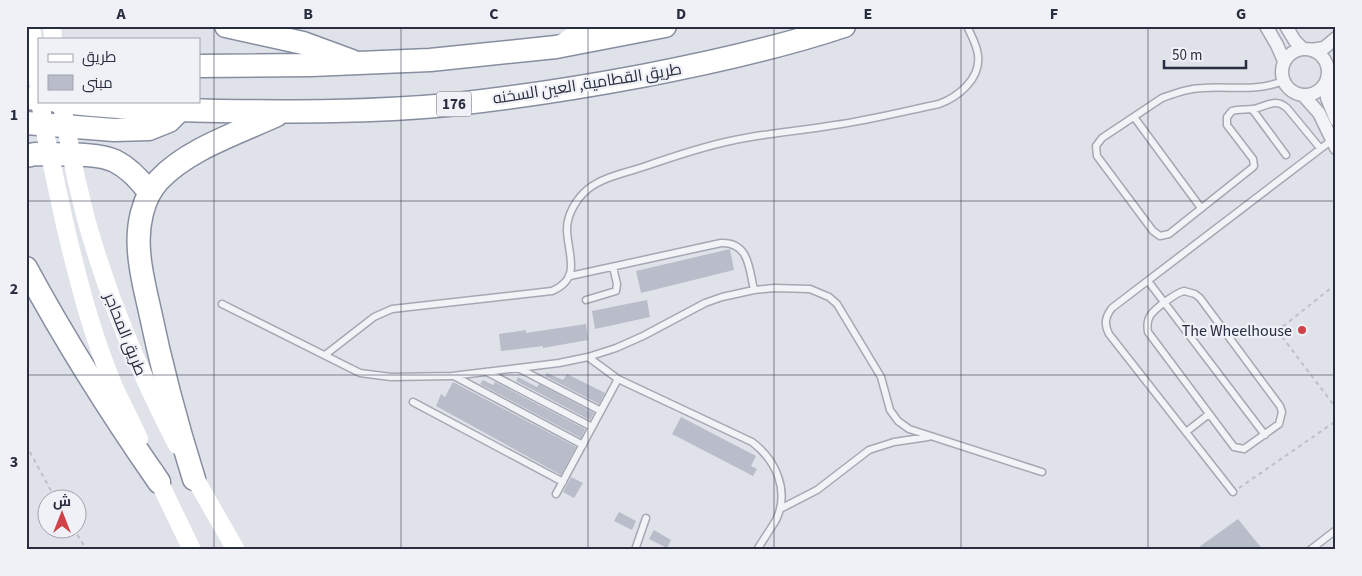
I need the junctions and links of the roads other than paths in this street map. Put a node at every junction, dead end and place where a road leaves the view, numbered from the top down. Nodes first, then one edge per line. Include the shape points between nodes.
1 (31, 26) edge
2 (226, 26) edge
3 (588, 26) edge
4 (665, 26) edge
5 (844, 26) edge
6 (966, 26) edge
7 (1266, 26) edge
8 (1286, 26) edge
9 (1336, 38) edge
10 (556, 47) junction
11 (1307, 50) junction
12 (1336, 60) edge
13 (1284, 61) junction
14 (358, 63) junction
15 (200, 66) edge
16 (1327, 76) junction
17 (1283, 81) junction
18 (38, 82) edge
19 (1303, 95) junction
20 (40, 102) edge
21 (61, 102) edge
22 (67, 102) edge
23 (1252, 109) junction
24 (180, 110) junction
25 (283, 112) junction
26 (1134, 117) junction
27 (1336, 120) edge
28 (26, 123) edge
29 (1334, 144) edge
30 (1320, 148) junction
31 (1286, 155) dead end
32 (26, 156) edge
33 (149, 192) junction
34 (1201, 208) junction
35 (613, 267) junction
36 (26, 268) edge
37 (570, 276) junction
38 (1148, 281) junction
39 (754, 290) junction
40 (586, 300) dead end
41 (1165, 303) junction
42 (222, 304) dead end
43 (325, 355) junction
44 (588, 357) junction
45 (518, 368) junction
46 (487, 372) junction
47 (452, 376) junction
48 (618, 379) junction
49 (413, 402) dead end
50 (601, 411) junction
51 (1209, 414) junction
52 (592, 428) junction
53 (1186, 432) junction
54 (1265, 435) junction
55 (933, 437) junction
56 (583, 445) junction
57 (1042, 472) dead end
58 (194, 479) junction
59 (159, 482) junction
60 (563, 482) junction
61 (1233, 492) road end
62 (556, 494) dead end
63 (780, 509) junction
64 (646, 518) dead end
65 (1336, 530) edge
66 (192, 550) edge
67 (236, 550) edge
68 (635, 550) edge
69 (757, 550) edge
70 (1310, 550) edge

1 - 18 street, bridge
2 - 14 highway via 303,43
3 - 10 street
4 - 10 highway
5 - 25 highway, طريق القطامية, العين السخنه / 176 via 698,65 576,88 447,105
6 - 37 lane via 978,56 976,71 966,87 939,104 836,125 732,141 681,154 596,184 579,198 569,217
7 - 13 street
8 - 11 street via 1295,41
9 - 11 street via 1324,48
10 - 14 highway via 430,60
11 - 13 street via 1296,51
11 - 16 street via 1323,58
12 - 16 street
13 - 17 street
14 - 15 highway
16 - 19 street via 1318,92
16 - 27 street via 1327,98
17 - 19 street via 1289,90
17 - 26 lane via 1258,88 1183,90 1162,98
19 - 29 street via 1315,107
20 - 59 street, طريق المحاجر, bridge via 52,167 81,288 114,386
21 - 58 street, طريق المحاجر, bridge via 86,218 105,281 126,339
22 - 24 highway, طريق القطامية, العين السخنه / 176
23 - 30 lane via 1271,103 1281,104
23 - 31 lane
23 - 34 lane via 1232,111 1226,121 1228,129 1254,159 1254,166
24 - 25 highway, طريق القطامية, العين السخنه / 176
24 - 28 highway via 170,121 149,129 114,130
25 - 33 highway via 199,150 176,164
26 - 34 lane
26 - 34 lane via 1098,142 1096,151 1103,163 1156,234 1169,234
29 - 30 lane
30 - 38 lane
32 - 33 highway via 106,158 123,166
33 - 58 highway via 141,216 139,252 164,373
35 - 37 lane
35 - 39 lane via 728,243 746,255
35 - 40 lane via 616,291
36 - 59 highway via 97,390
37 - 43 lane via 552,291 392,309 374,317
38 - 41 lane
38 - 53 lane via 1112,308 1105,320 1106,328
39 - 44 lane via 705,303 643,336
39 - 55 lane via 800,287 829,297 837,304 881,377 887,404 894,416 910,429
41 - 51 lane via 1147,321 1148,332
41 - 54 lane
41 - 54 lane via 1184,292 1200,298 1280,406 1279,424
42 - 43 lane
43 - 47 lane via 360,373 371,375
44 - 45 lane
44 - 48 lane
45 - 46 lane
45 - 50 lane
46 - 47 lane
46 - 52 lane
47 - 56 lane
48 - 50 lane
48 - 63 lane via 761,448 779,476
49 - 60 lane
50 - 52 lane
51 - 53 lane
51 - 54 lane via 1239,449 1249,447
52 - 56 lane
53 - 61 lane
55 - 57 lane
55 - 63 lane via 907,439 869,450 817,490
56 - 60 lane
58 - 67 street, طريق المحاجر
59 - 66 street, طريق المحاجر
60 - 62 lane
63 - 69 lane
64 - 68 lane
65 - 70 lane

